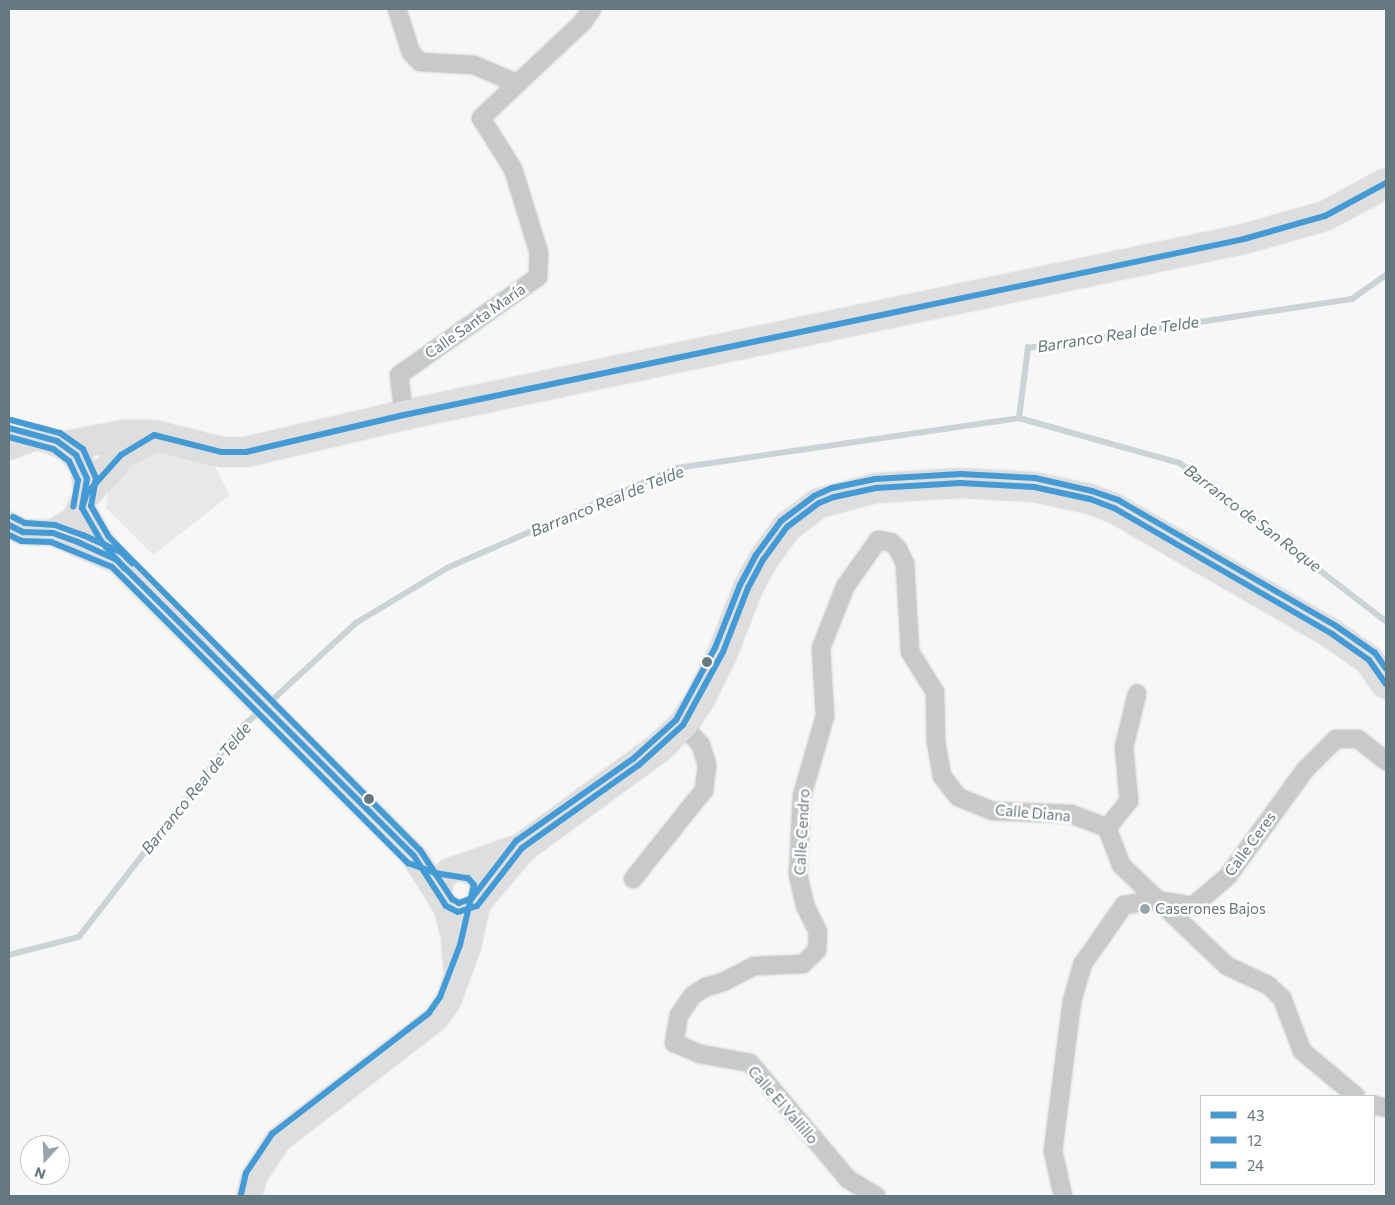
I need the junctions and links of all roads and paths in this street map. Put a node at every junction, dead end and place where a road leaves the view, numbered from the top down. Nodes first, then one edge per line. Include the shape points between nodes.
1 (397, 9) edge
2 (592, 9) edge
3 (516, 84) junction
4 (1386, 183) edge
5 (404, 415) junction
6 (9, 428) edge
7 (154, 434) junction
8 (37, 437) junction
9 (66, 446) junction
10 (9, 447) edge
11 (85, 500) junction
12 (9, 525) edge
13 (53, 533) junction
14 (878, 540) joint
15 (117, 560) junction
16 (1386, 684) edge
17 (1137, 694) dead end
18 (683, 725) junction
19 (1386, 762) edge
20 (1107, 828) junction
21 (522, 848) junction
22 (414, 856) junction
23 (461, 868) junction
24 (633, 879) dead end
25 (443, 900) junction
26 (480, 900) junction
27 (1156, 900) junction
28 (456, 974) junction
29 (674, 1043) joint
30 (1355, 1095) edge
31 (249, 1196) edge
32 (876, 1196) edge
33 (1063, 1196) edge

1 - 3 street via 411,53 420,62 474,65 493,70
2 - 3 street, Calle Santa María via 583,22
3 - 5 street, Calle Santa María via 481,118 512,169 540,253 538,277 399,375
4 - 5 main road via 1325,216 1244,239
5 - 7 main road via 246,452 220,452
6 - 8 main road
7 - 9 main road via 123,435
7 - 11 main road via 121,455
8 - 9 main road
8 - 10 main road
9 - 11 main road via 83,466
11 - 13 main road via 75,519
11 - 15 main road via 101,541
12 - 13 main road via 23,532
13 - 15 main road
14 - 20 street, Calle Diana via 891,542 904,564 910,652 936,692 936,742 942,776 958,797 992,811 1071,814
14 - 29 street, Calle Cendro via 845,586 821,648 825,716 802,796 798,874 805,905 818,932 817,950 803,964 754,966 699,991 679,1015
15 - 22 main road
16 - 18 main road via 1369,660 1332,634 1114,508 1068,492 1034,487 918,484 834,497 819,503 787,527 751,581 723,652
17 - 20 street via 1124,747 1129,801
18 - 21 main road via 639,765
18 - 24 street via 701,746 707,765 704,790
19 - 27 street, Calle Ceres via 1358,739 1336,740 1305,770 1228,876 1193,906
20 - 27 street via 1121,866
21 - 23 main road
21 - 26 main road
22 - 23 main road via 437,865
22 - 25 main road
23 - 25 main road via 444,875
23 - 26 main road via 478,875
25 - 26 main road via 458,912
25 - 28 main road via 454,936
26 - 28 main road via 468,947
27 - 30 street via 1227,966 1268,985 1282,998 1302,1051
27 - 33 street, Calle Ceres via 1124,905 1082,966 1072,1000 1053,1151
28 - 31 main road via 448,1001 435,1019 278,1140 254,1176
29 - 32 street, Calle El Vallillo via 700,1054 750,1063 848,1179

